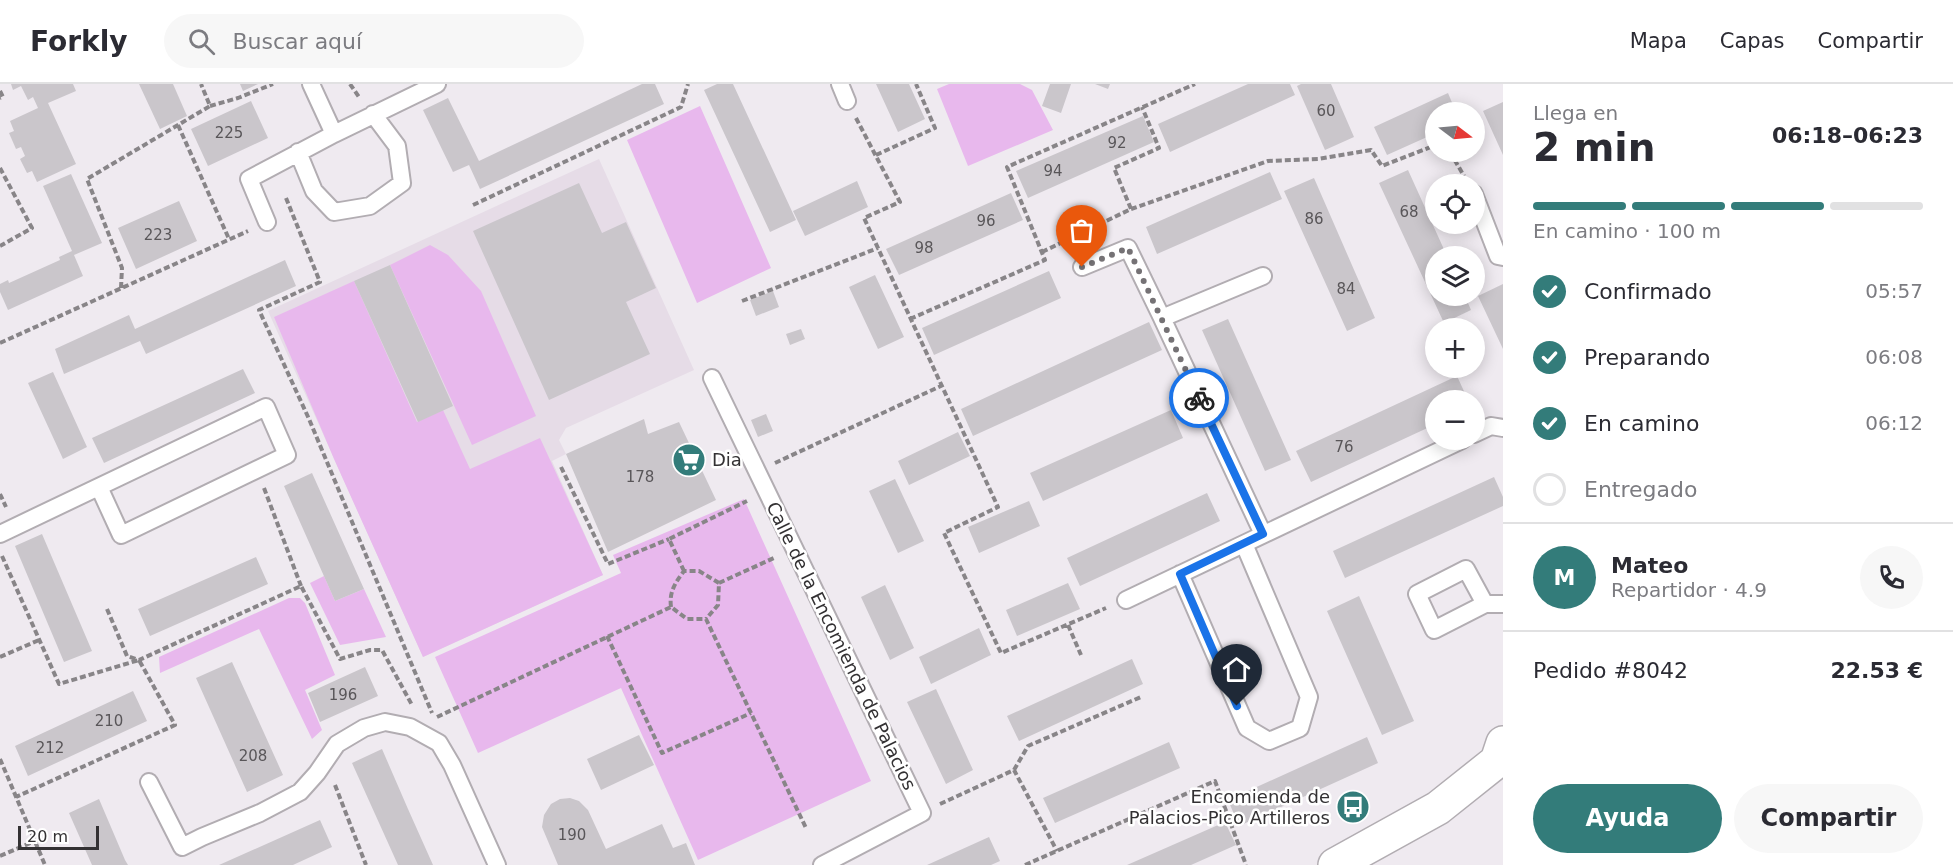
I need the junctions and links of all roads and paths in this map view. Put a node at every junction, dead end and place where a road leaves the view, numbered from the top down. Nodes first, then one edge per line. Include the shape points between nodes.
1 (201, 84) edge
2 (273, 84) edge
3 (311, 84) edge
4 (437, 84) edge
5 (688, 84) edge
6 (840, 84) edge
7 (916, 84) edge
8 (1196, 84) edge
9 (0, 92) edge
10 (0, 98) edge
11 (847, 101) joint
12 (210, 106) junction
13 (1142, 108) junction
14 (373, 114) junction
15 (178, 125) junction
16 (334, 134) junction
17 (1425, 149) edge
18 (298, 152) junction
19 (875, 155) junction
20 (0, 168) edge
21 (286, 198) dead end
22 (473, 205) dead end
23 (1131, 209) junction
24 (267, 222) joint
25 (1485, 222) edge
26 (229, 239) junction
27 (0, 246) edge
28 (878, 248) junction
29 (1042, 252) junction
30 (1503, 257) edge
31 (1082, 267) dead end
32 (1263, 276) dead end
33 (121, 288) junction
34 (742, 301) dead end
35 (1162, 318) junction
36 (910, 319) junction
37 (0, 343) edge
38 (712, 378) dead end
39 (943, 385) junction
40 (1503, 428) edge
41 (1485, 429) edge
42 (1441, 450) edge
43 (561, 467) dead end
44 (757, 471) junction
45 (262, 484) dead end
46 (99, 487) junction
47 (767, 491) junction
48 (0, 534) edge
49 (1263, 534) junction
50 (669, 539) junction
51 (1244, 544) junction
52 (794, 549) junction
53 (0, 552) edge
54 (684, 571) junction
55 (1180, 574) junction
56 (719, 583) junction
57 (301, 586) junction
58 (1126, 600) joint
59 (1485, 604) dead end
60 (1503, 604) edge
61 (671, 607) junction
62 (107, 609) dead end
63 (706, 619) junction
64 (1068, 625) junction
65 (607, 636) junction
66 (39, 640) junction
67 (1081, 655) dead end
68 (0, 657) edge
69 (139, 660) junction
70 (1140, 697) dead end
71 (416, 708) dead end
72 (751, 712) junction
73 (428, 715) dead end
74 (434, 718) junction
75 (439, 743) junction
76 (1503, 743) edge
77 (0, 759) edge
78 (326, 761) junction
79 (1014, 770) junction
80 (149, 782) dead end
81 (16, 797) junction
82 (922, 813) junction
83 (806, 828) dead end
84 (35, 841) junction
85 (1057, 851) junction
86 (0, 856) edge
87 (45, 865) edge
88 (366, 865) edge
89 (497, 865) edge
90 (822, 865) edge
91 (1025, 865) edge
92 (1246, 865) edge
93 (1335, 865) edge

1 - 12 path
2 - 12 path
3 - 16 lane
4 - 14 lane
5 - 22 path via 681,107
6 - 11 lane
7 - 19 path via 935,128
8 - 13 path
9 - 10 path
11 - 19 path
12 - 15 path
13 - 23 path via 1159,148 1114,168
13 - 29 path via 1007,167
14 - 16 lane
14 - 18 lane via 397,146 402,183 369,206 334,212 314,191
15 - 26 path
15 - 33 path via 87,179 122,268
16 - 18 lane
17 - 23 path via 1382,166 1371,150 1318,159 1268,160
18 - 24 lane via 249,179
19 - 28 path via 900,202 864,218
20 - 27 path via 32,228
21 - 74 path via 320,282 260,310
23 - 29 path
24 - 26 path
25 - 30 lane via 1498,256
26 - 33 path
28 - 34 path
28 - 36 path
29 - 36 path via 1046,260
31 - 35 lane via 1128,248
32 - 35 lane
33 - 37 path
35 - 49 lane
36 - 39 path
38 - 44 lane, Calle de la Encomienda de Palacios
39 - 44 path
39 - 64 path via 998,507 945,533 1001,653
40 - 41 lane
42 - 49 lane
43 - 50 path via 608,564
44 - 47 lane, Calle de la Encomienda de Palacios
45 - 57 path
46 - 46 lane via 121,535 287,455 266,407
46 - 48 lane
47 - 50 path
47 - 52 lane, Calle de la Encomienda de Palacios
49 - 51 lane
50 - 54 path
51 - 55 lane
51 - 55 lane via 1309,697 1300,728 1269,741 1247,728
52 - 56 path
52 - 82 lane, Calle de la Encomienda de Palacios
53 - 66 path
54 - 56 path via 699,571
54 - 61 path via 673,585
55 - 58 lane
56 - 63 path via 718,605
57 - 69 path
57 - 71 path via 339,659 382,650 409,703
58 - 64 path
59 - 60 lane
61 - 63 path via 687,619
61 - 65 path
62 - 69 path via 127,656
63 - 72 path
64 - 67 path
65 - 72 path via 662,753
65 - 74 path
66 - 68 path
66 - 69 path via 59,684
69 - 81 path via 175,725
70 - 79 path via 1028,746
72 - 83 path
73 - 74 path
74 - 75 path
75 - 78 lane via 410,727 385,722 364,728 338,744
75 - 89 lane via 453,765
76 - 93 street via 1497,761 1438,808
77 - 81 path
78 - 80 lane via 300,792 182,847
78 - 88 path
79 - 82 path
79 - 85 path
81 - 84 path
82 - 90 lane, Calle de la Encomienda de Palacios
84 - 86 path
84 - 87 path
85 - 91 path
85 - 92 path via 1215,780

